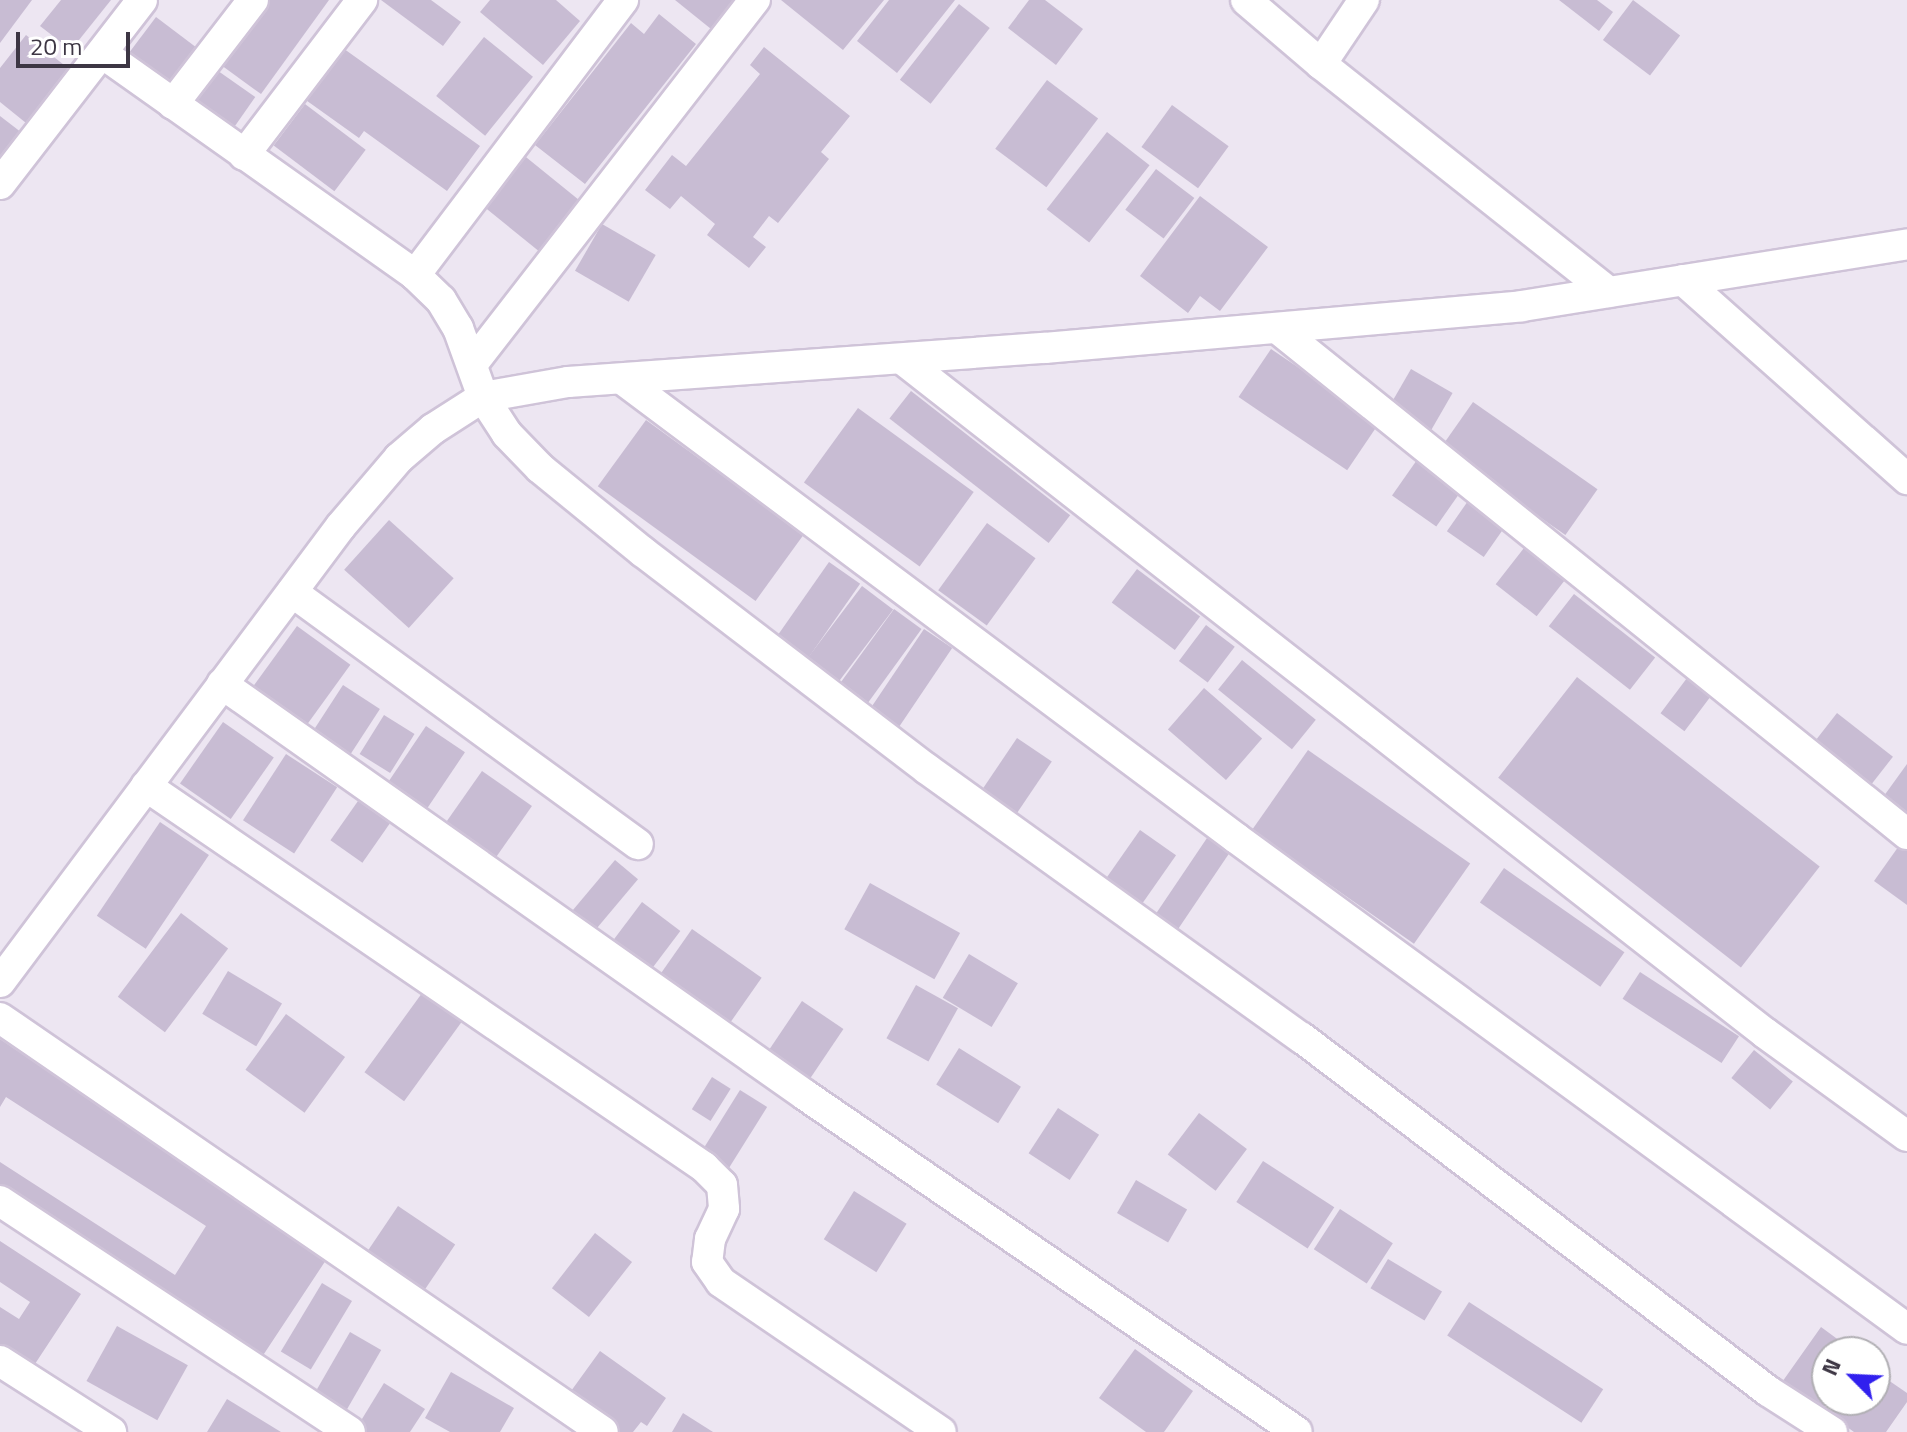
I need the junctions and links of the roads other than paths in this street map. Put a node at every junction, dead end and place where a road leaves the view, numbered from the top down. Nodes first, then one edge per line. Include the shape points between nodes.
1 (142, 0) edge
2 (253, 0) edge
3 (362, 0) edge
4 (623, 0) edge
5 (755, 0) edge
6 (1246, 0) edge
7 (1364, 0) edge
8 (102, 53) junction
9 (1321, 64) junction
10 (173, 104) junction
11 (244, 155) junction
12 (0, 184) edge
13 (1907, 244) edge
14 (415, 275) junction
15 (1683, 280) junction
16 (1609, 292) junction
17 (1277, 328) junction
18 (902, 359) junction
19 (473, 363) junction
20 (622, 379) junction
21 (483, 397) junction
22 (1907, 479) edge
23 (292, 592) junction
24 (222, 684) junction
25 (146, 786) junction
26 (1907, 834) edge
27 (638, 844) dead end
28 (0, 982) edge
29 (0, 1018) edge
30 (1907, 1136) edge
31 (0, 1201) edge
32 (1907, 1329) edge
33 (0, 1361) edge
34 (111, 1432) edge
35 (350, 1432) edge
36 (603, 1432) edge
37 (941, 1432) edge
38 (1297, 1432) edge
39 (1832, 1432) edge

1 - 8 street
2 - 10 street
3 - 11 street
4 - 14 street
5 - 19 street
6 - 9 street
7 - 9 street
8 - 10 street
8 - 12 street
9 - 16 street
10 - 11 street
11 - 14 street
13 - 15 street
14 - 19 street via 441,300
15 - 16 street
15 - 22 street
16 - 17 street via 1522,306
17 - 18 street
17 - 26 street
18 - 20 street
18 - 30 street via 1765,1033
19 - 21 street
20 - 21 street via 520,388
20 - 32 street
21 - 23 street via 399,458
21 - 39 street via 507,434 540,468 743,631 939,779 1302,1038 1768,1391
23 - 24 street
23 - 27 street
24 - 25 street
24 - 38 street via 792,1086
25 - 28 street
25 - 37 street via 704,1167 722,1185 724,1209 710,1239 707,1262 721,1282
29 - 36 street
31 - 35 street
33 - 34 street

